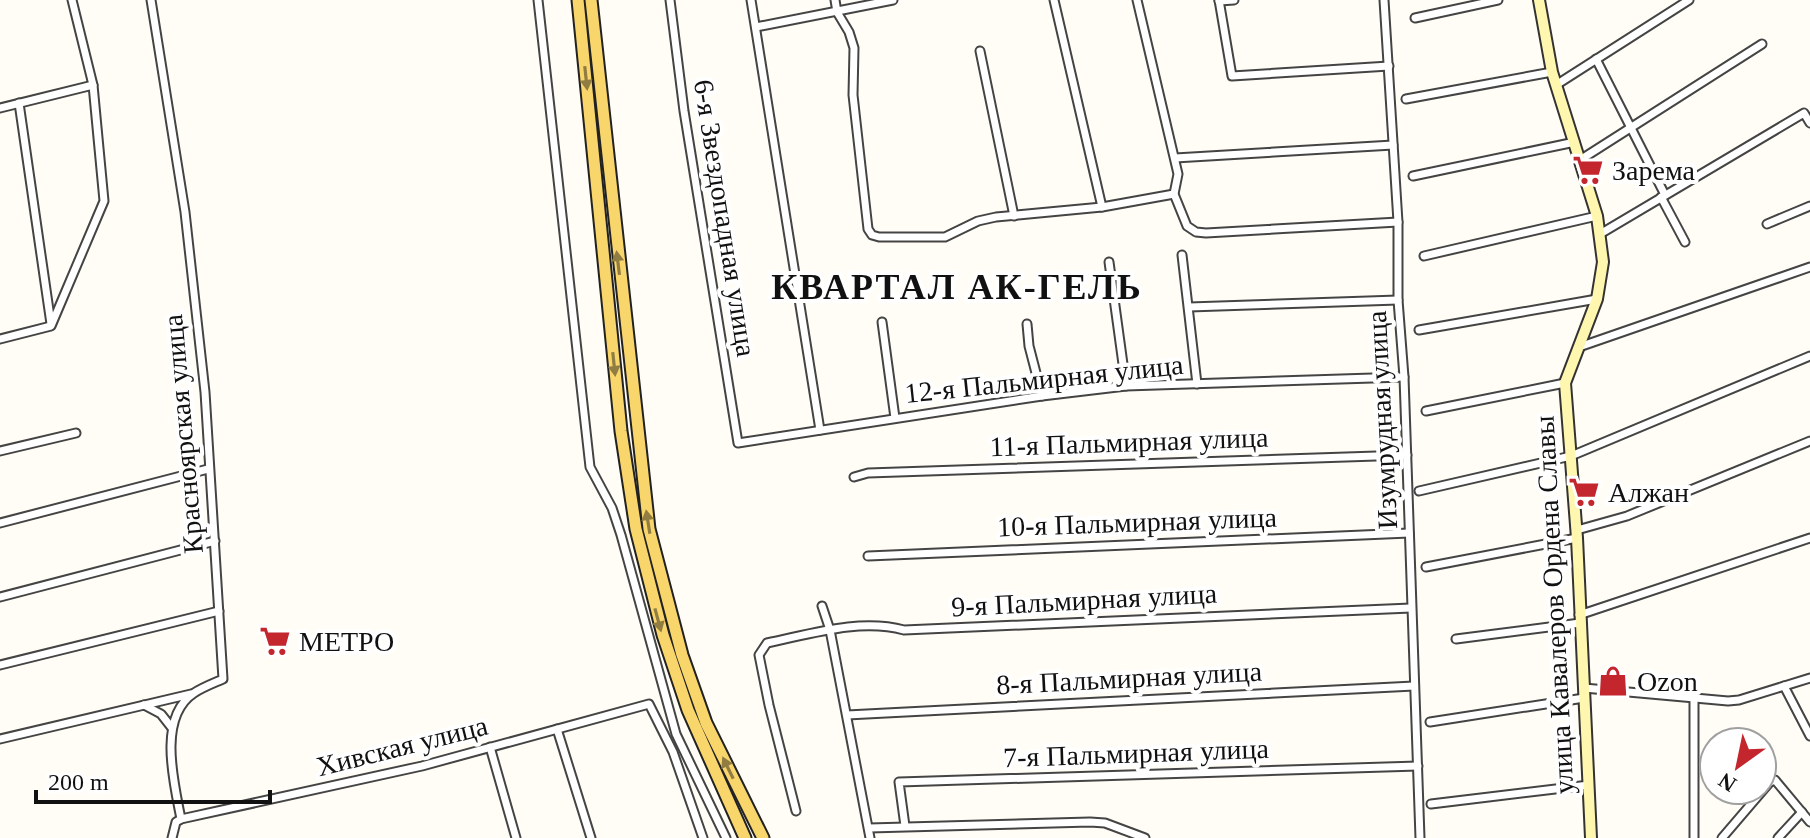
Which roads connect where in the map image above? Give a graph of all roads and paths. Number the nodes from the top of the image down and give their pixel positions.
1 (72, 0) edge
2 (151, 0) edge
3 (538, 0) edge
4 (578, 0) edge
5 (591, 0) edge
6 (670, 0) edge
7 (751, 0) edge
8 (835, 0) edge
9 (893, 0) edge
10 (1054, 0) edge
11 (1137, 0) edge
12 (1219, 0) edge
13 (1234, 0) edge
14 (1384, 0) edge
15 (1498, 0) edge
16 (1689, 0) edge
17 (1541, 2) edge
18 (837, 12) junction
19 (1415, 18) dead end
20 (756, 27) junction
21 (1762, 44) dead end
22 (980, 51) dead end
23 (1596, 59) junction
24 (1389, 66) junction
25 (1552, 72) junction
26 (93, 85) junction
27 (1556, 85) junction
28 (1406, 99) dead end
29 (19, 103) junction
30 (0, 108) edge
31 (1810, 123) edge
32 (1632, 127) junction
33 (1575, 142) junction
34 (1393, 145) junction
35 (1175, 158) junction
36 (1580, 160) junction
37 (1413, 176) dead end
38 (1174, 194) junction
39 (1663, 196) junction
40 (1810, 206) edge
41 (1102, 207) junction
42 (1014, 216) junction
43 (1597, 216) junction
44 (1398, 222) junction
45 (1767, 224) dead end
46 (1600, 234) junction
47 (1685, 242) dead end
48 (1182, 255) dead end
49 (1424, 256) dead end
50 (1109, 262) dead end
51 (1810, 267) edge
52 (1597, 299) junction
53 (1398, 300) junction
54 (1189, 307) junction
55 (882, 322) dead end
56 (1027, 324) dead end
57 (51, 326) junction
58 (1419, 330) dead end
59 (0, 339) edge
60 (1579, 347) junction
61 (1810, 356) edge
62 (1404, 377) junction
63 (1565, 383) junction
64 (1197, 384) junction
65 (1126, 386) junction
66 (1042, 396) junction
67 (1426, 411) dead end
68 (895, 418) junction
69 (820, 430) junction
70 (76, 433) dead end
71 (1810, 441) edge
72 (738, 443) joint
73 (0, 451) edge
74 (1407, 455) junction
75 (1571, 456) junction
76 (208, 469) junction
77 (854, 477) dead end
78 (1419, 491) dead end
79 (0, 523) edge
80 (1409, 533) junction
81 (1577, 534) junction
82 (1810, 538) edge
83 (215, 541) junction
84 (868, 556) dead end
85 (1426, 567) dead end
86 (0, 597) edge
87 (822, 606) dead end
88 (1411, 608) junction
89 (219, 611) junction
90 (1580, 619) junction
91 (830, 630) junction
92 (1456, 639) dead end
93 (0, 665) edge
94 (1810, 678) edge
95 (1414, 686) junction
96 (1784, 686) junction
97 (1584, 693) junction
98 (191, 694) junction
99 (1694, 699) junction
100 (144, 705) junction
101 (847, 715) junction
102 (1430, 722) dead end
103 (172, 729) junction
104 (557, 729) junction
105 (1810, 736) edge
106 (0, 739) edge
107 (490, 747) junction
108 (1418, 766) junction
109 (1589, 785) junction
110 (1431, 804) dead end
111 (796, 811) dead end
112 (1802, 812) junction
113 (181, 819) junction
114 (1810, 822) edge
115 (905, 826) junction
116 (869, 828) junction
117 (172, 838) edge
118 (516, 838) edge
119 (591, 838) edge
120 (703, 838) edge
121 (726, 838) edge
122 (745, 838) edge
123 (763, 838) edge
124 (870, 838) edge
125 (1145, 838) edge
126 (1420, 838) edge
127 (1591, 838) edge
128 (1694, 838) edge
129 (1722, 838) edge
130 (1778, 838) edge

1 - 26 street
2 - 76 street, Красноярская улица
3 - 121 street
4 -> 122 main road
123 -> 5 main road
6 - 72 street, 6-я Звездопадная улица
7 - 20 street
8 - 18 street
9 - 18 street
10 - 41 street
11 - 35 street
12 - 13 street
12 - 24 street
14 - 24 street, Изумрудная улица
15 - 19 street
16 - 23 street
17 - 25 street, улица Кавалеров Ордена Славы
18 - 20 street
18 - 42 street
20 - 69 street
21 - 32 street
22 - 42 street
23 - 27 street
23 - 32 street
24 - 34 street, Изумрудная улица
25 - 27 street, улица Кавалеров Ордена Славы
25 - 28 street
26 - 29 street
26 - 57 street
27 - 33 street, улица Кавалеров Ордена Славы
29 - 30 street
29 - 57 street
31 - 39 street
32 - 36 street
32 - 39 street
33 - 36 street, улица Кавалеров Ордена Славы
33 - 37 street
34 - 35 street
34 - 44 street, Изумрудная улица
35 - 38 street
36 - 43 street, улица Кавалеров Ордена Славы
38 - 41 street
38 - 44 street
39 - 46 street
39 - 47 street
40 - 45 street
41 - 42 street
43 - 46 street, улица Кавалеров Ордена Славы
43 - 49 street
44 - 53 street, Изумрудная улица
46 - 52 street, улица Кавалеров Ордена Славы
48 - 54 street
50 - 65 street
51 - 60 street
52 - 58 street
52 - 60 street, улица Кавалеров Ордена Славы
53 - 54 street
53 - 62 street, Изумрудная улица
54 - 64 street
55 - 68 street
56 - 66 street
57 - 59 street
60 - 63 street, улица Кавалеров Ордена Славы
61 - 75 street
62 - 64 street, 12-я Пальмирная улица
62 - 74 street, Изумрудная улица
63 - 67 street
63 - 75 street, улица Кавалеров Ордена Славы
64 - 65 street, 12-я Пальмирная улица
65 - 66 street, 12-я Пальмирная улица
66 - 68 street, 12-я Пальмирная улица
68 - 69 street, 12-я Пальмирная улица
69 - 72 street, 12-я Пальмирная улица
70 - 73 street
71 - 81 street
74 - 77 street, 11-я Пальмирная улица
74 - 80 street, Изумрудная улица
75 - 78 street
75 - 81 street, улица Кавалеров Ордена Славы
76 - 79 street
76 - 83 street, Красноярская улица
80 - 84 street, 10-я Пальмирная улица
80 - 88 street, Изумрудная улица
81 - 85 street
81 - 90 street, улица Кавалеров Ордена Славы
82 - 90 street
83 - 86 street
83 - 89 street, Красноярская улица
87 - 91 street
88 - 91 street, 9-я Пальмирная улица
88 - 95 street, Изумрудная улица
89 - 93 street
89 - 98 street, Красноярская улица
90 - 92 street
90 - 97 street, улица Кавалеров Ордена Славы
91 - 101 street
91 - 111 street, 9-я Пальмирная улица
94 - 96 street
95 - 101 street, 8-я Пальмирная улица
95 - 108 street, Изумрудная улица
96 - 99 street
96 - 105 street
97 - 99 street
97 - 102 street
97 - 109 street, улица Кавалеров Ордена Славы
98 - 100 street
98 - 103 street, Красноярская улица
99 - 128 street
100 - 103 street
100 - 106 street
101 - 116 street
103 - 113 street, Красноярская улица
104 - 107 street, Хивская улица
104 - 119 street
104 - 120 street, Хивская улица
107 - 113 street, Хивская улица
107 - 118 street
108 - 115 street, 7-я Пальмирная улица
108 - 126 street, Изумрудная улица
109 - 110 street
109 - 127 street, улица Кавалеров Ордена Славы
112 - 114 street
112 - 129 street
112 - 130 street
113 - 117 street
115 - 116 street
115 - 125 street
116 - 124 street

